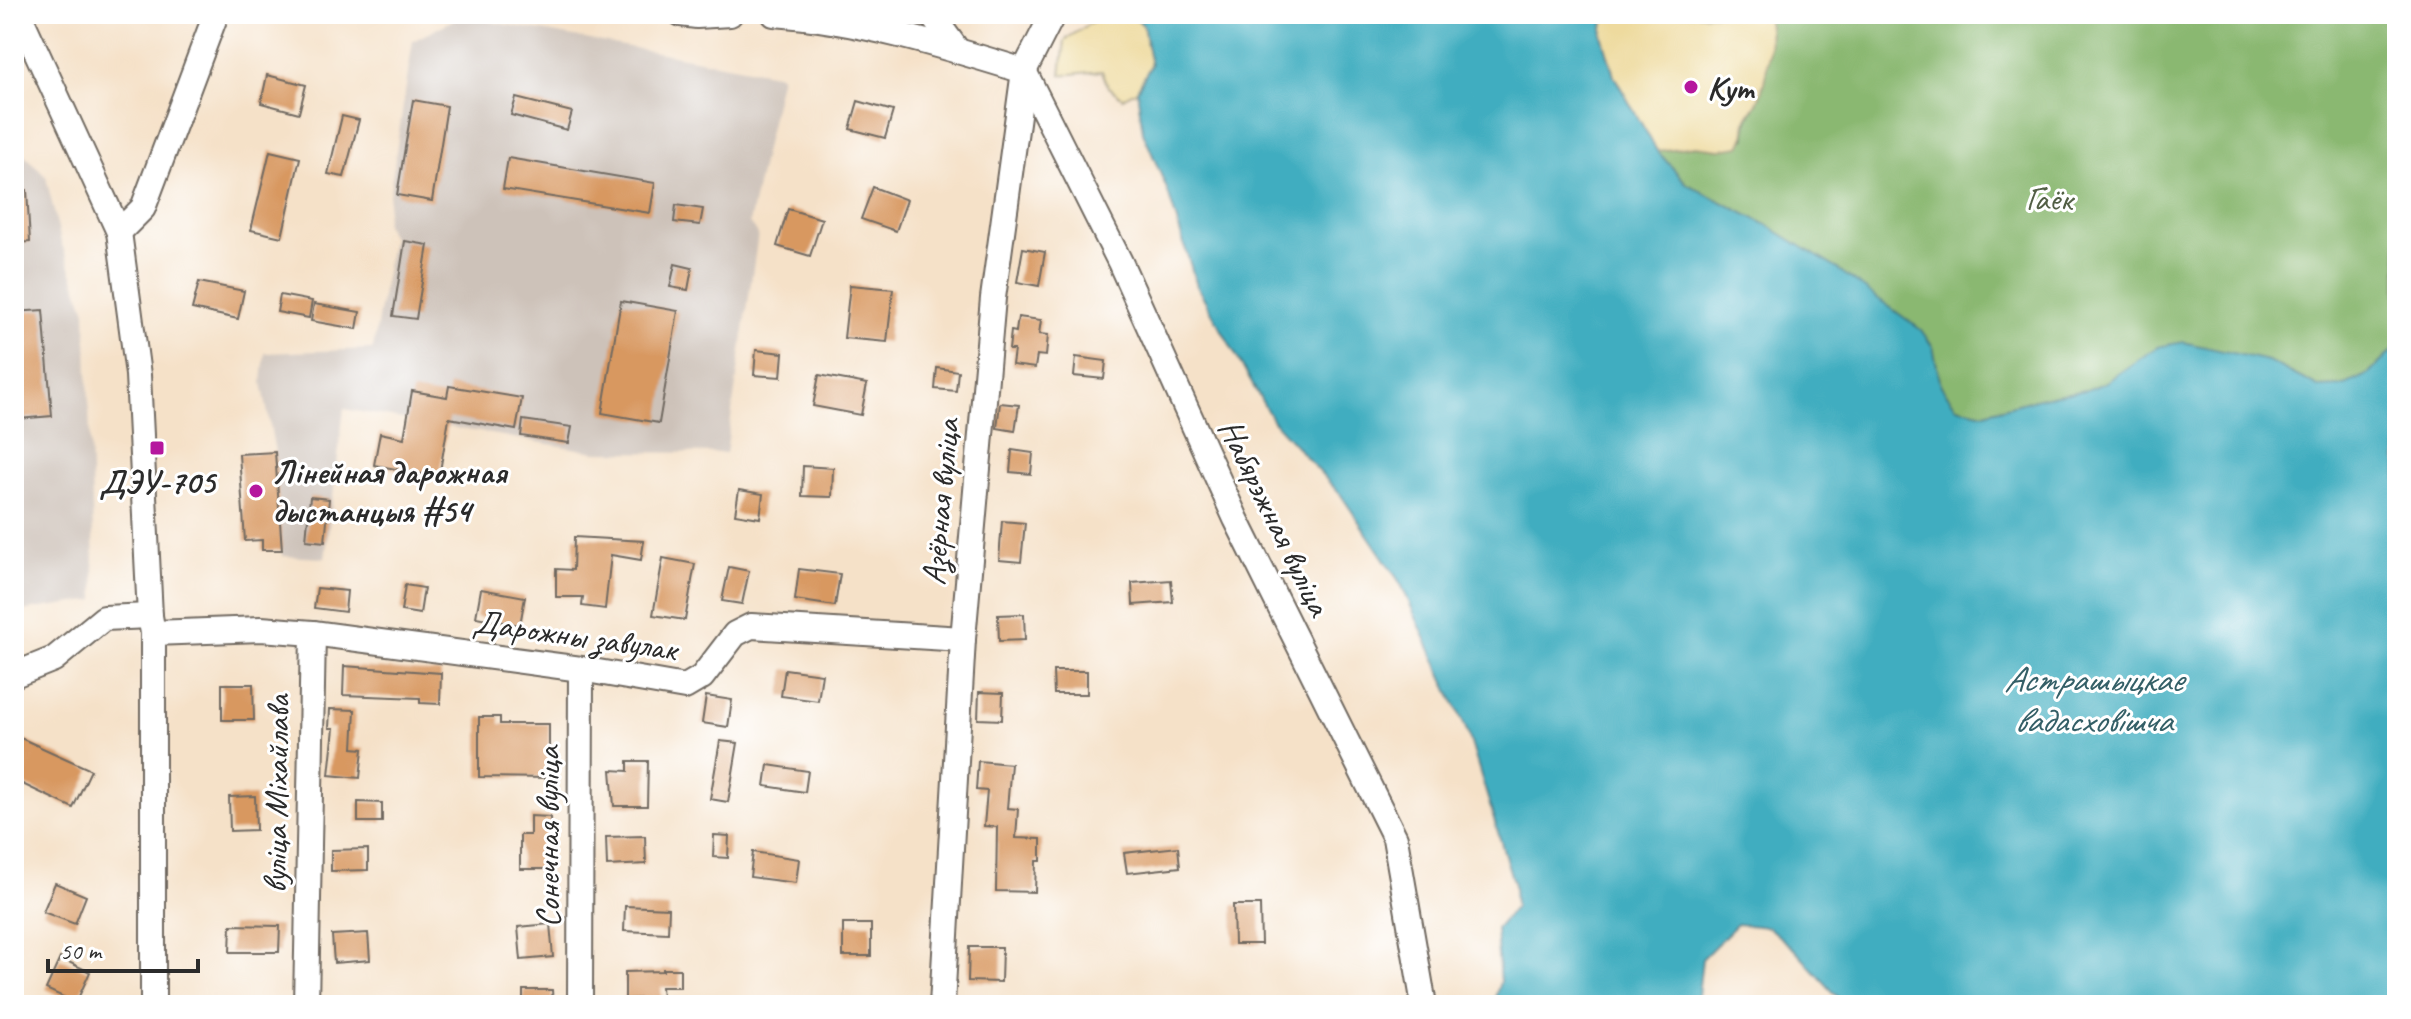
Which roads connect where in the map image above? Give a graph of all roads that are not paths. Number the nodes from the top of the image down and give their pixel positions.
1 (19, 14) edge
2 (216, 14) edge
3 (681, 14) edge
4 (730, 14) edge
5 (774, 14) edge
6 (931, 14) edge
7 (1053, 14) edge
8 (825, 16) edge
9 (958, 51) junction
10 (1024, 71) junction
11 (119, 232) junction
12 (152, 624) junction
13 (313, 633) junction
14 (963, 639) junction
15 (581, 669) junction
16 (14, 675) edge
17 (153, 1005) edge
18 (306, 1005) edge
19 (580, 1005) edge
20 (942, 1005) edge
21 (1424, 1005) edge

1 - 11 street
2 - 11 street
3 - 4 street
5 - 8 street
6 - 9 street
7 - 10 street, Азёрная вуліца
8 - 9 street
9 - 10 street
10 - 14 street, Азёрная вуліца
10 - 21 street, Набярэжная вуліца
11 - 12 street
12 - 13 street, Дарожны завулак
12 - 16 street, Дарожны завулак
12 - 17 street
13 - 15 street, Дарожны завулак
13 - 18 street, вуліца Міхайлава
14 - 15 street, Дарожны завулак
14 - 20 street, Азёрная вуліца
15 - 19 street, Сонечная вуліца

